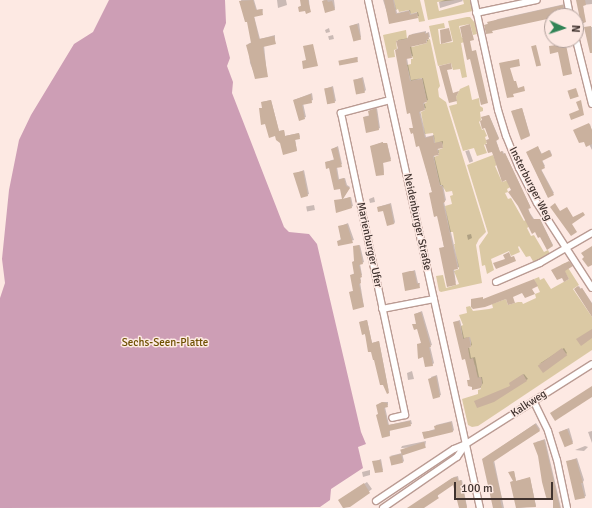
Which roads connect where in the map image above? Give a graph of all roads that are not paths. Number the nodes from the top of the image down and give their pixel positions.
1 (368, 0) edge
2 (474, 0) edge
3 (536, 0) edge
4 (476, 13) junction
5 (578, 48) edge
6 (390, 100) junction
7 (592, 104) edge
8 (592, 233) edge
9 (567, 249) junction
10 (496, 282) dead end
11 (592, 288) edge
12 (434, 299) junction
13 (382, 309) junction
14 (592, 364) edge
15 (534, 402) junction
16 (392, 418) dead end
17 (466, 444) junction
18 (376, 501) dead end
19 (383, 508) edge
20 (480, 508) edge
21 (567, 508) edge

1 - 6 street, Neidenburger Straße
2 - 4 street, Insterburger Weg
3 - 4 street
4 - 9 street, Insterburger Weg
5 - 7 street
6 - 12 street, Neidenburger Straße
6 - 13 street, Marienburger Ufer
8 - 9 street
9 - 10 street
9 - 11 street, Insterburger Weg
12 - 13 street
12 - 17 street, Neidenburger Straße
13 - 16 street, Marienburger Ufer
14 - 15 street, Kalkweg
15 - 17 street, Kalkweg
15 - 21 street
17 - 18 street, Kalkweg
17 - 19 street, Kalkweg
17 - 20 street, Neidenburger Straße

